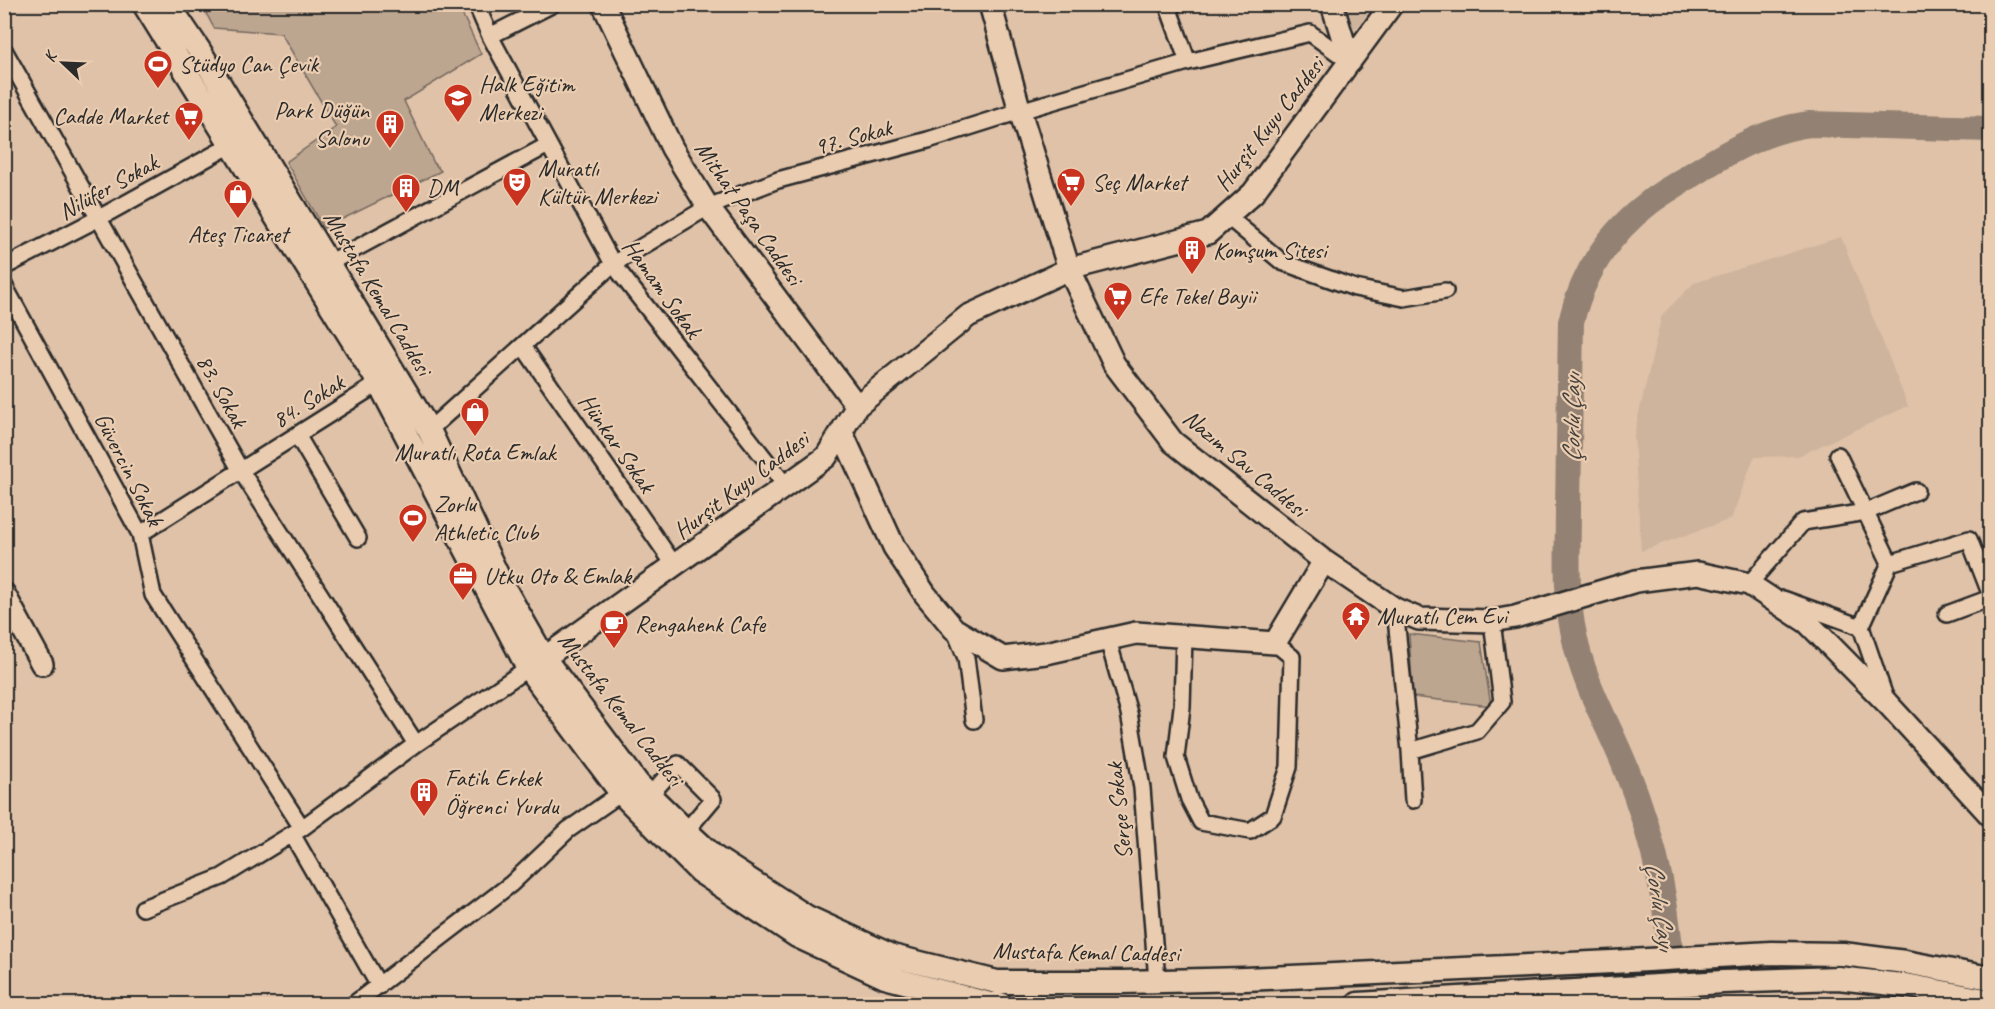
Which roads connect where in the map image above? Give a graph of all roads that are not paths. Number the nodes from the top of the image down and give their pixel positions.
1 (144, 4) edge
2 (168, 4) edge
3 (476, 4) edge
4 (553, 4) edge
5 (603, 4) edge
6 (990, 4) edge
7 (1167, 4) edge
8 (1332, 4) edge
9 (1392, 4) edge
10 (489, 36) junction
11 (4, 50) edge
12 (189, 55) junction
13 (1188, 62) junction
14 (1350, 62) junction
15 (1020, 111) junction
16 (231, 145) junction
17 (548, 145) junction
18 (258, 167) junction
19 (708, 207) junction
20 (1227, 216) junction
21 (99, 218) junction
22 (329, 263) junction
23 (613, 264) junction
24 (4, 267) edge
25 (1069, 269) junction
26 (4, 285) edge
27 (1445, 291) dead end
28 (523, 346) junction
29 (379, 383) junction
30 (857, 406) junction
31 (429, 430) junction
32 (842, 434) junction
33 (297, 435) junction
34 (1838, 455) dead end
35 (241, 471) junction
36 (786, 486) junction
37 (1916, 491) dead end
38 (1866, 512) junction
39 (140, 534) junction
40 (358, 538) dead end
41 (1324, 561) junction
42 (1890, 563) junction
43 (675, 566) junction
44 (1754, 587) junction
45 (4, 594) edge
46 (1990, 596) edge
47 (1395, 609) junction
48 (1947, 614) dead end
49 (1492, 621) junction
50 (1861, 627) junction
51 (954, 629) junction
52 (1184, 636) junction
53 (1108, 640) junction
54 (1275, 643) junction
55 (536, 663) junction
56 (42, 664) dead end
57 (1887, 703) junction
58 (974, 720) dead end
59 (416, 744) junction
60 (1410, 751) junction
61 (621, 793) junction
62 (650, 795) junction
63 (1413, 801) dead end
64 (1990, 815) edge
65 (297, 831) junction
66 (686, 831) junction
67 (142, 908) dead end
68 (1990, 978) edge
69 (1157, 981) junction
70 (379, 986) junction
71 (1990, 1001) edge
72 (354, 1005) edge
73 (1000, 1005) edge
74 (1358, 1005) edge

1 - 12 main road, Mustafa Kemal Caddesi
2 - 12 main road, Mustafa Kemal Caddesi
3 - 10 street, Hamam Sokak
4 - 10 street
5 - 19 street, Mithat Paşa Caddesi
6 - 15 street, Nazım Sav Caddesi
7 - 13 street
8 - 14 street
9 - 14 street, Hurşit Kuyu Caddesi
10 - 17 street, Hamam Sokak
11 - 21 street, 83. Sokak
12 - 16 main road, Mustafa Kemal Caddesi
12 - 18 main road, Mustafa Kemal Caddesi
13 - 14 street, 97. Sokak
13 - 15 street, 97. Sokak
14 - 20 street, Hurşit Kuyu Caddesi
15 - 19 street, 97. Sokak
15 - 25 street, Nazım Sav Caddesi
16 - 18 main road, Mustafa Kemal Caddesi
16 - 21 street, Nilüfer Sokak
17 - 22 street
17 - 23 street, Hamam Sokak
18 - 22 main road, Mustafa Kemal Caddesi
18 - 29 main road, Mustafa Kemal Caddesi
19 - 23 street, 97. Sokak
19 - 30 street, Mithat Paşa Caddesi
20 - 25 street, Hurşit Kuyu Caddesi
20 - 27 street
21 - 24 street, Nilüfer Sokak
21 - 35 street, 83. Sokak
22 - 31 main road, Mustafa Kemal Caddesi
23 - 28 street, 97. Sokak
23 - 36 street, Hamam Sokak
25 - 30 street, Hurşit Kuyu Caddesi
25 - 41 street, Nazım Sav Caddesi
26 - 39 street, Güvercin Sokak
28 - 31 street, 97. Sokak
28 - 43 street, Hünkar Sokak
29 - 33 street, 84. Sokak
29 - 55 main road, Mustafa Kemal Caddesi
30 - 32 street, Hurşit Kuyu Caddesi
31 - 55 main road, Mustafa Kemal Caddesi
32 - 36 street, Hurşit Kuyu Caddesi
32 - 51 street
33 - 35 street, 84. Sokak
33 - 40 street
34 - 38 street
35 - 39 street, 84. Sokak
35 - 59 street, 83. Sokak
36 - 43 street, Hurşit Kuyu Caddesi
37 - 38 street
38 - 42 street
38 - 44 street
39 - 65 street, Güvercin Sokak
41 - 47 street, Nazım Sav Caddesi
41 - 54 street
42 - 46 street
42 - 50 street
43 - 55 street, Hurşit Kuyu Caddesi
44 - 49 street, Nazım Sav Caddesi
44 - 50 street
44 - 57 street
45 - 56 street
46 - 48 street
47 - 49 street, Nazım Sav Caddesi
47 - 60 street
49 - 60 street
50 - 57 street
51 - 53 street
51 - 58 street
52 - 53 street
52 - 54 street
52 - 54 street
53 - 69 street, Serçe Sokak
55 - 59 street
55 - 61 main road, Mustafa Kemal Caddesi
55 - 62 main road, Mustafa Kemal Caddesi
57 - 64 street
59 - 65 street
60 - 63 street
61 - 70 street
61 - 73 main road, Mustafa Kemal Caddesi
62 - 66 main road, Mustafa Kemal Caddesi
62 - 66 street
65 - 67 street
65 - 70 street, Güvercin Sokak
66 - 69 main road, Mustafa Kemal Caddesi
68 - 69 main road, Mustafa Kemal Caddesi
70 - 72 street
71 - 74 main road

